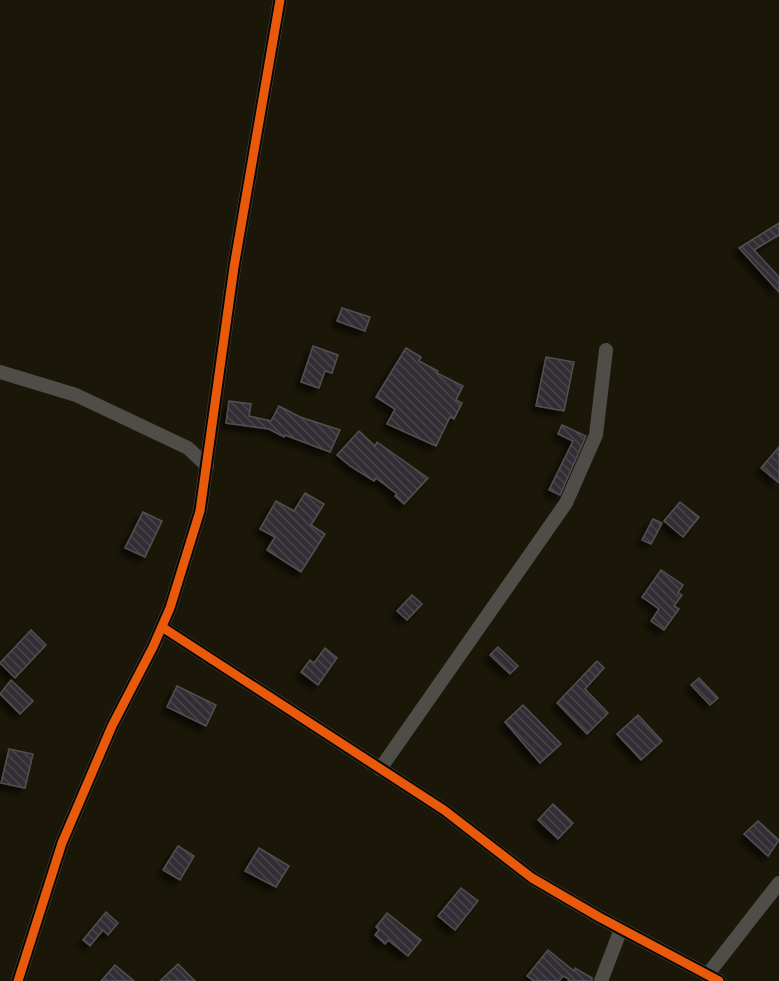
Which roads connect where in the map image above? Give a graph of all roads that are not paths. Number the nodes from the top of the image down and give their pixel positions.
1 (280, 0) edge
2 (606, 350) dead end
3 (0, 372) edge
4 (207, 466) junction
5 (162, 627) junction
6 (380, 769) junction
7 (779, 883) edge
8 (621, 928) junction
9 (713, 977) edge
10 (18, 981) edge
11 (601, 981) edge

1 - 4 street
2 - 6 street
3 - 4 street
4 - 5 street
5 - 6 street
5 - 10 street
6 - 8 street
7 - 9 street
8 - 9 street
8 - 11 street

